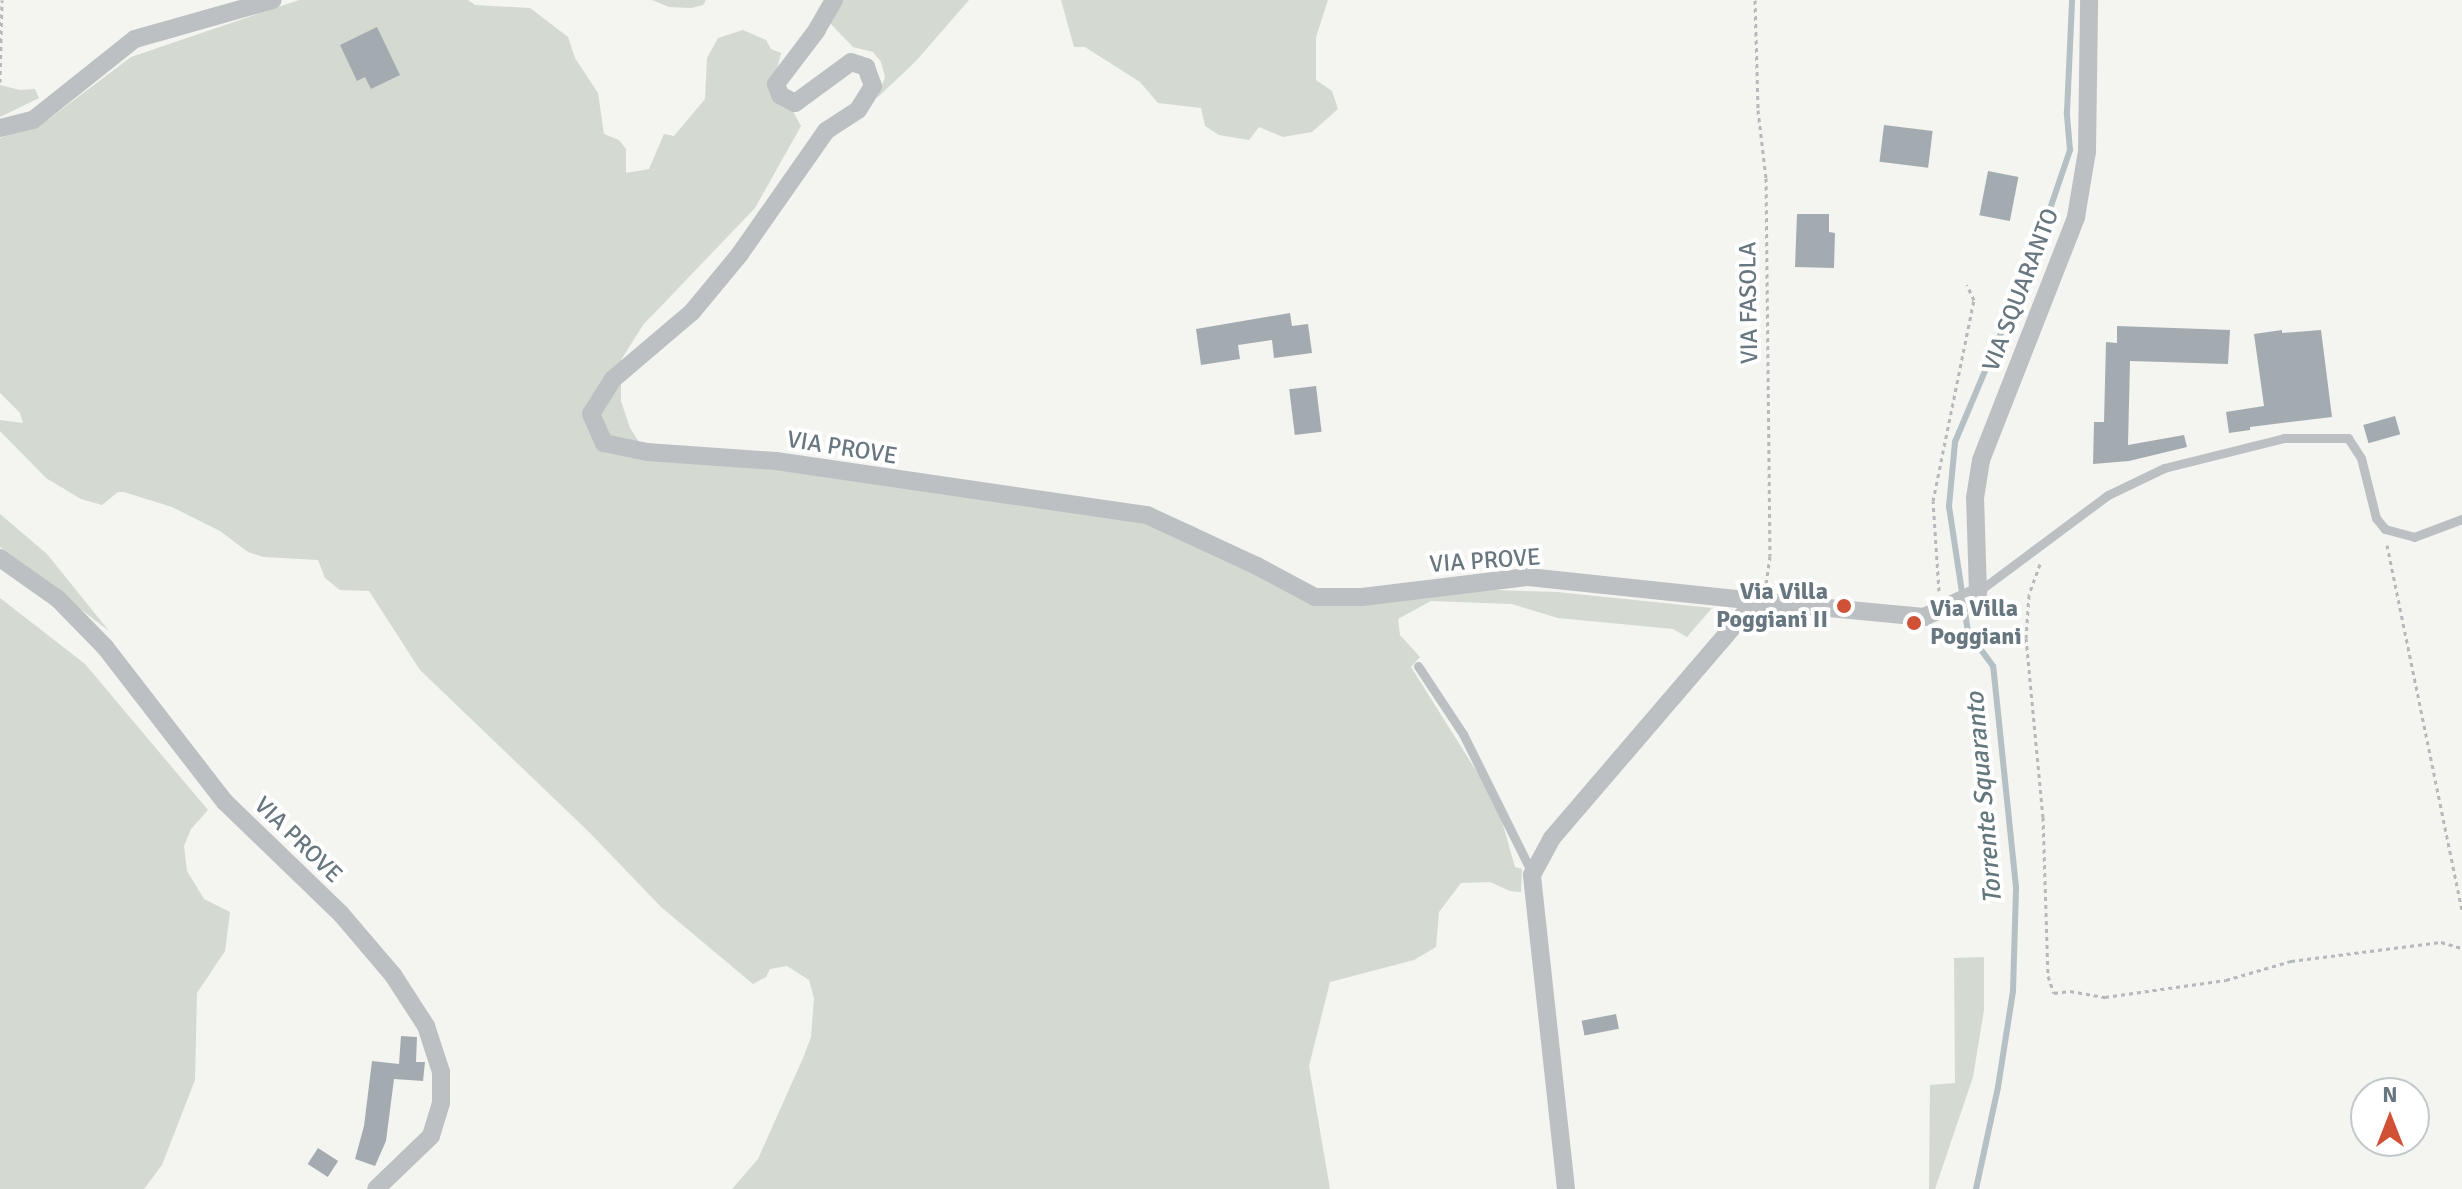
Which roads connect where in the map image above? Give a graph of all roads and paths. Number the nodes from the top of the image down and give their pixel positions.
1 (2, 0) edge
2 (273, 0) edge
3 (834, 0) edge
4 (1755, 0) edge
5 (2089, 0) edge
6 (0, 82) edge
7 (0, 128) edge
8 (1967, 285) dead end
9 (2462, 519) edge
10 (2385, 529) junction
11 (0, 558) edge
12 (2041, 560) dead end
13 (1978, 592) junction
14 (1755, 601) junction
15 (1942, 611) junction
16 (1418, 666) dead end
17 (1532, 875) junction
18 (2462, 910) edge
19 (2462, 948) edge
20 (376, 1189) edge
21 (1566, 1189) edge

1 - 6 path
2 - 7 street
3 - 14 street, VIA PROVE
4 - 14 path, VIA FASOLA
5 - 13 street, VIA SQUARANTO
8 - 15 path
9 - 10 lane
10 - 13 lane
10 - 18 path
11 - 20 street, VIA PROVE
12 - 19 path
13 - 15 street
14 - 15 street
14 - 17 street
16 - 17 lane
17 - 21 street

